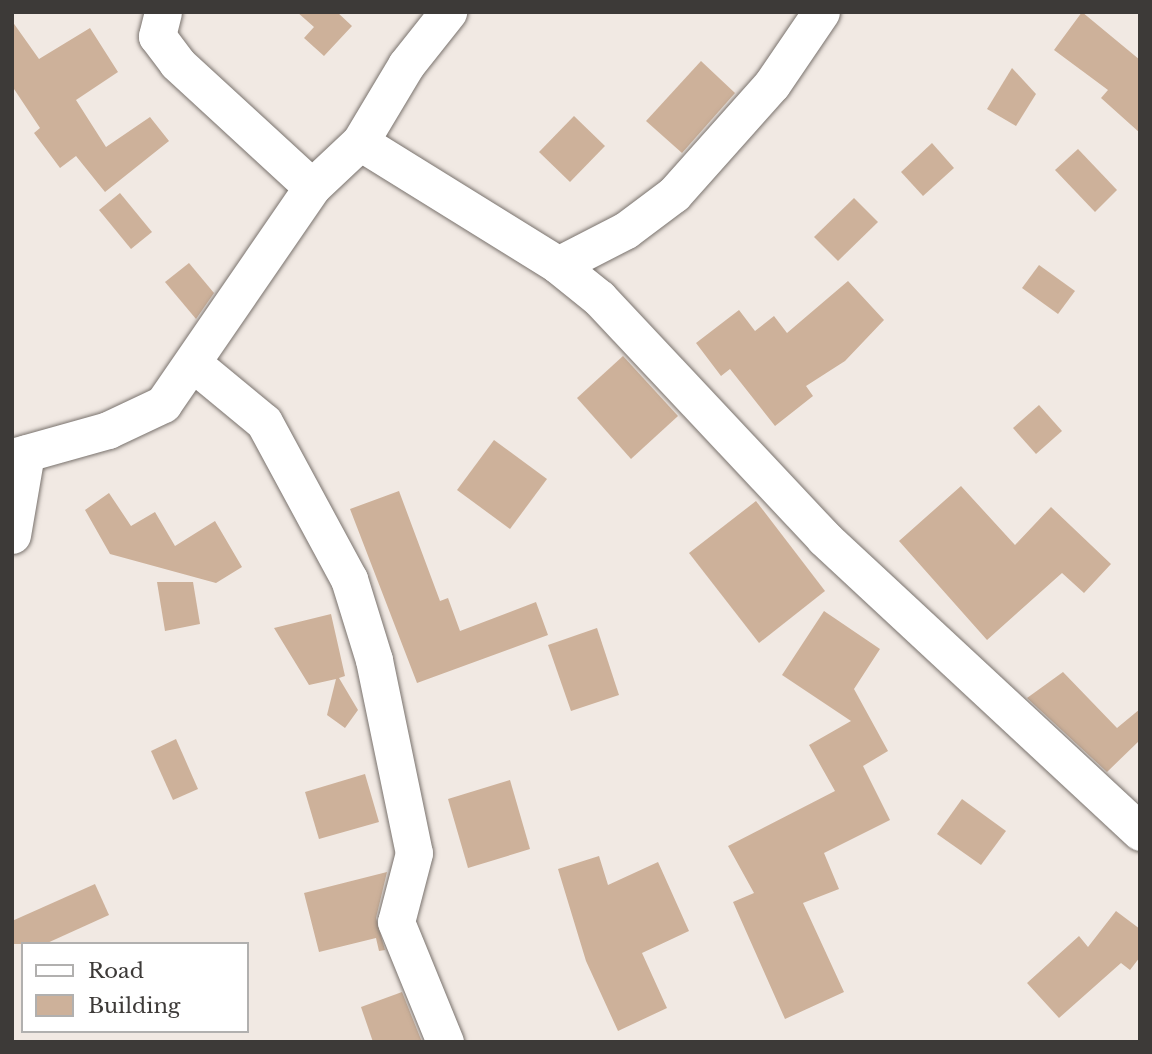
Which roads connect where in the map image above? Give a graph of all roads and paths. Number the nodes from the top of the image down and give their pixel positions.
1 (163, 12) edge
2 (448, 12) edge
3 (821, 12) edge
4 (360, 142) junction
5 (312, 187) junction
6 (558, 265) junction
7 (195, 365) junction
8 (19, 455) edge
9 (12, 535) edge
10 (1140, 832) edge
11 (445, 1042) edge

1 - 5 street
2 - 4 street
3 - 6 street
4 - 5 street
4 - 6 street
5 - 7 street
6 - 10 street
7 - 8 street
7 - 11 street
8 - 9 street

